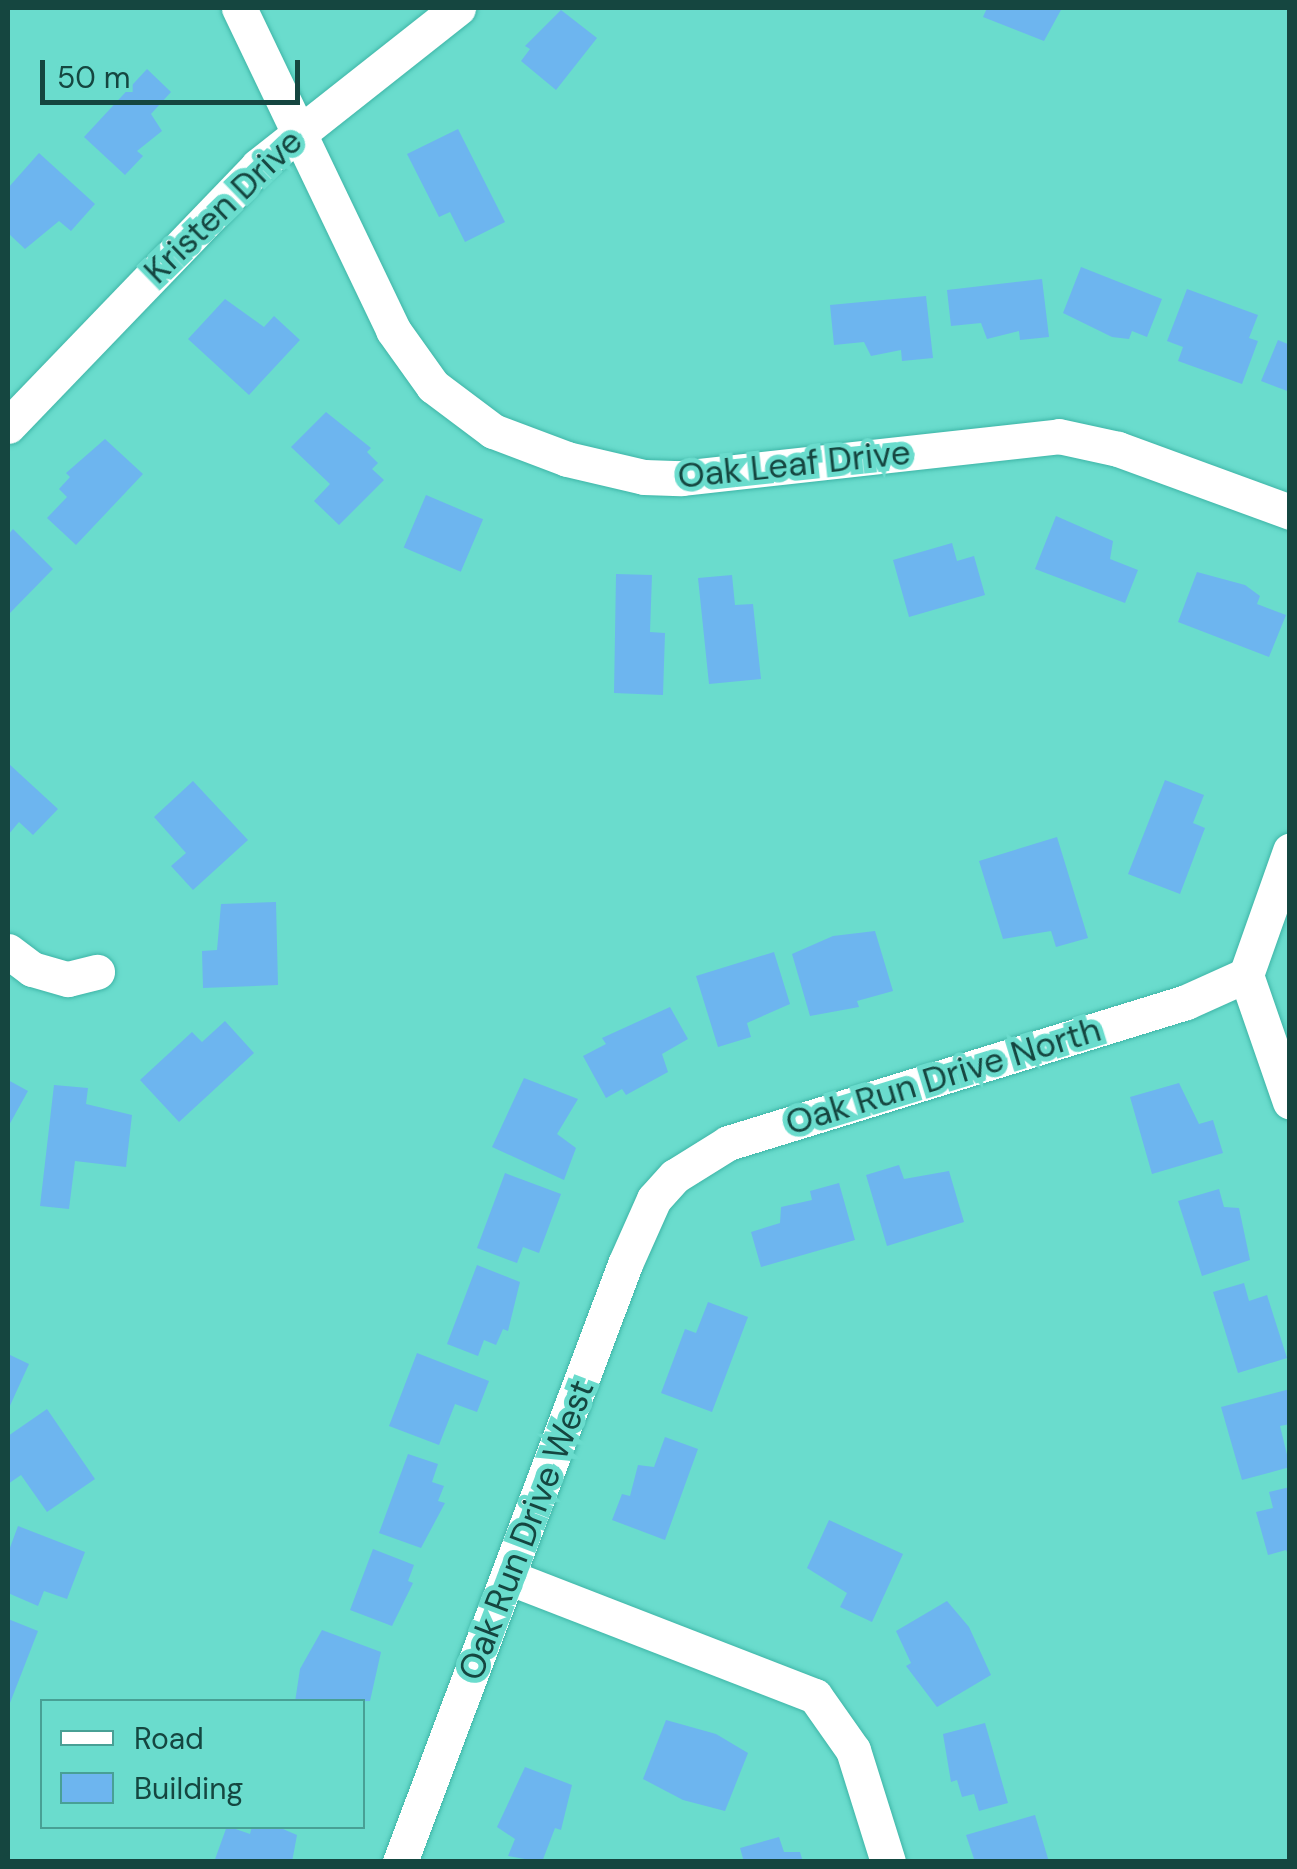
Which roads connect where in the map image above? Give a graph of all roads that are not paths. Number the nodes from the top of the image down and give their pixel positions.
1 (238, 8) edge
2 (458, 8) edge
3 (298, 132) junction
4 (8, 426) edge
5 (1290, 512) edge
6 (1290, 852) edge
7 (8, 951) edge
8 (97, 972) dead end
9 (1246, 975) junction
10 (1290, 1102) edge
11 (654, 1199) joint
12 (508, 1577) junction
13 (400, 1862) edge
14 (888, 1862) edge

1 - 3 street, Oak Leaf Drive
2 - 3 street, Kristen Drive
3 - 4 street, Kristen Drive
3 - 5 street, Oak Leaf Drive
6 - 9 street
7 - 8 street
9 - 10 street
9 - 11 street, Oak Run Drive North
11 - 12 street, Oak Run Drive West
12 - 13 street, Oak Run Drive West
12 - 14 street

